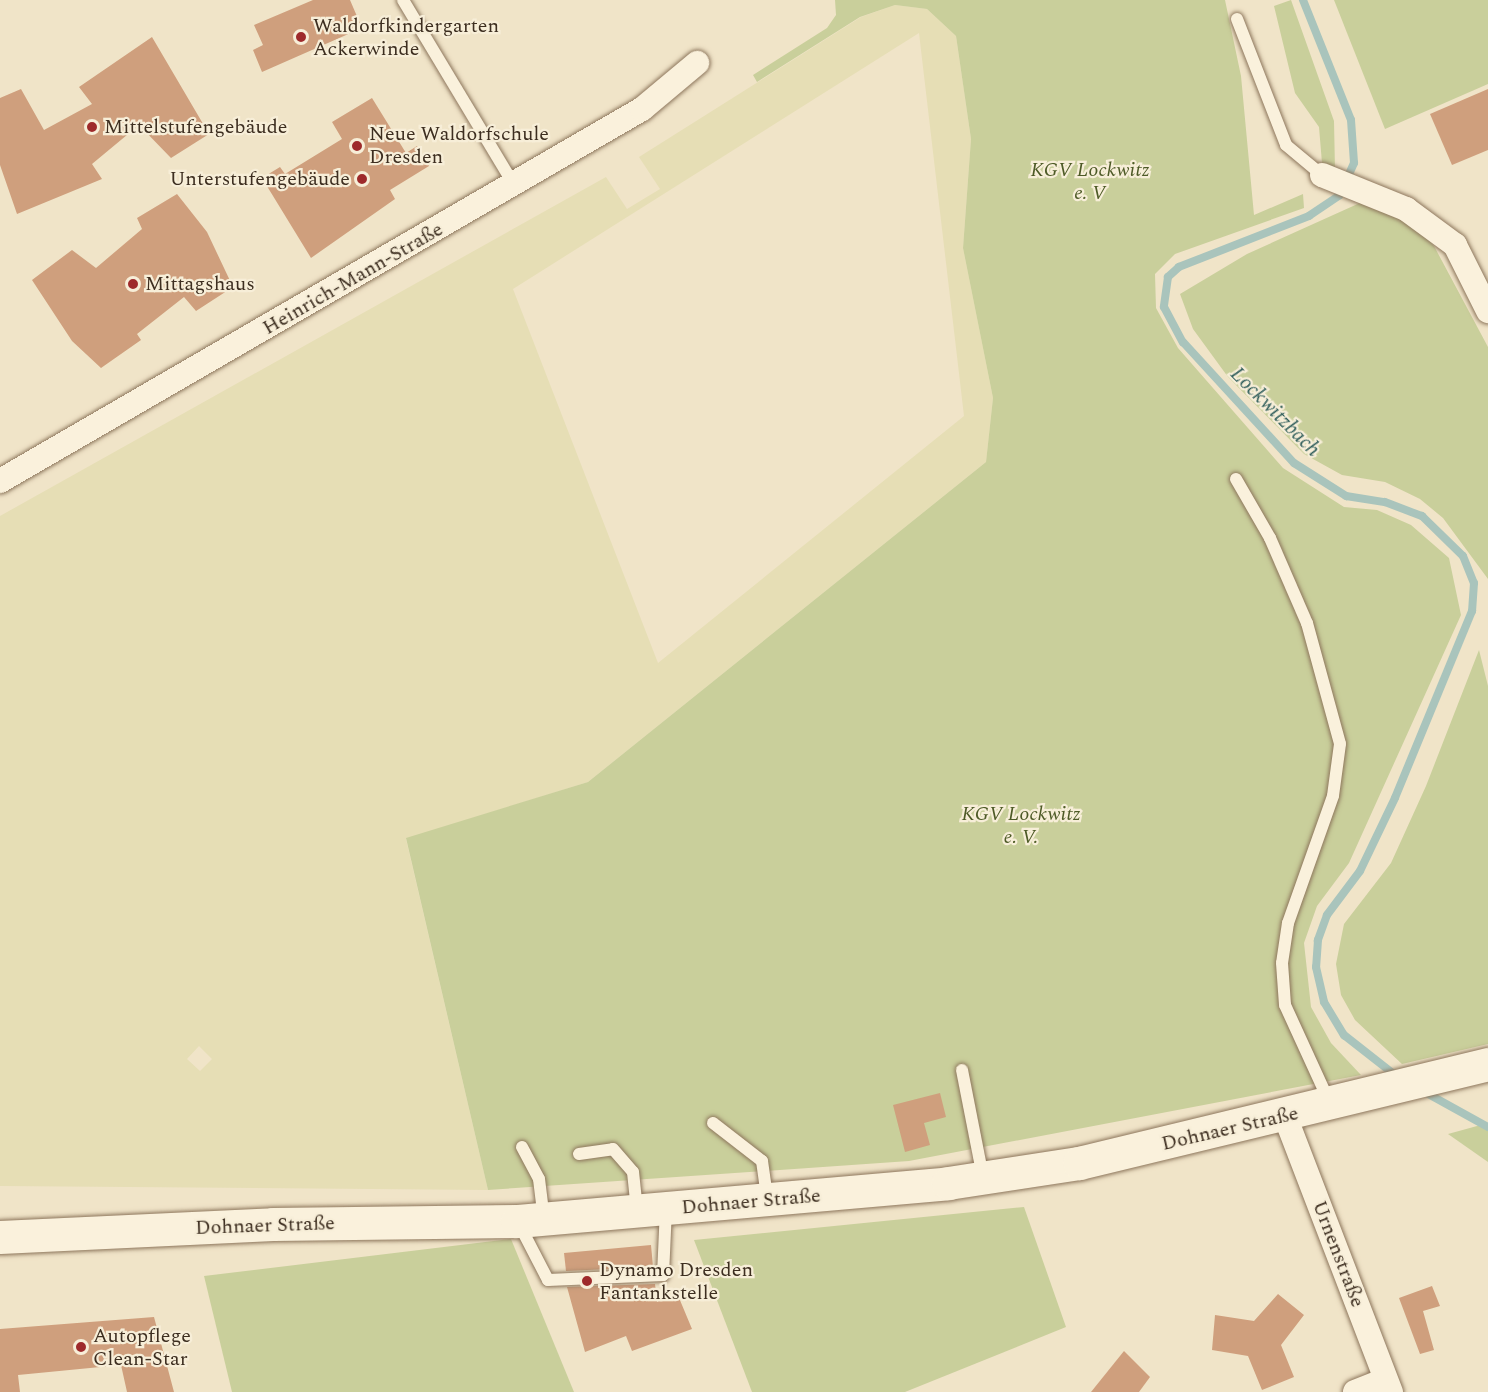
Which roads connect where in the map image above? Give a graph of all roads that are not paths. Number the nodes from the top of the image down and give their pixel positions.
1 (403, 0) edge
2 (1237, 19) dead end
3 (697, 63) dead end
4 (1322, 176) joint
5 (514, 185) junction
6 (1488, 311) edge
7 (1236, 479) dead end
8 (0, 481) edge
9 (1488, 1064) edge
10 (962, 1070) dead end
11 (1336, 1104) junction
12 (1286, 1116) junction
13 (713, 1123) dead end
14 (522, 1147) dead end
15 (579, 1154) dead end
16 (983, 1178) junction
17 (768, 1201) junction
18 (652, 1210) junction
19 (530, 1220) junction
20 (0, 1237) edge
21 (1388, 1386) edge
22 (1355, 1392) edge

1 - 5 lane
2 - 4 lane
3 - 5 street, Heinrich-Mann-Straße
4 - 6 street
5 - 8 street, Heinrich-Mann-Straße
7 - 11 lane
9 - 11 main road, Dohnaer Straße
10 - 16 lane
11 - 12 main road, Dohnaer Straße
12 - 16 main road, Dohnaer Straße
12 - 21 street, Urnenstraße
13 - 17 lane
14 - 19 lane
15 - 18 lane
16 - 17 main road, Dohnaer Straße
17 - 18 main road, Dohnaer Straße
18 - 19 main road, Dohnaer Straße
18 - 19 lane
19 - 20 main road, Dohnaer Straße
21 - 22 street

